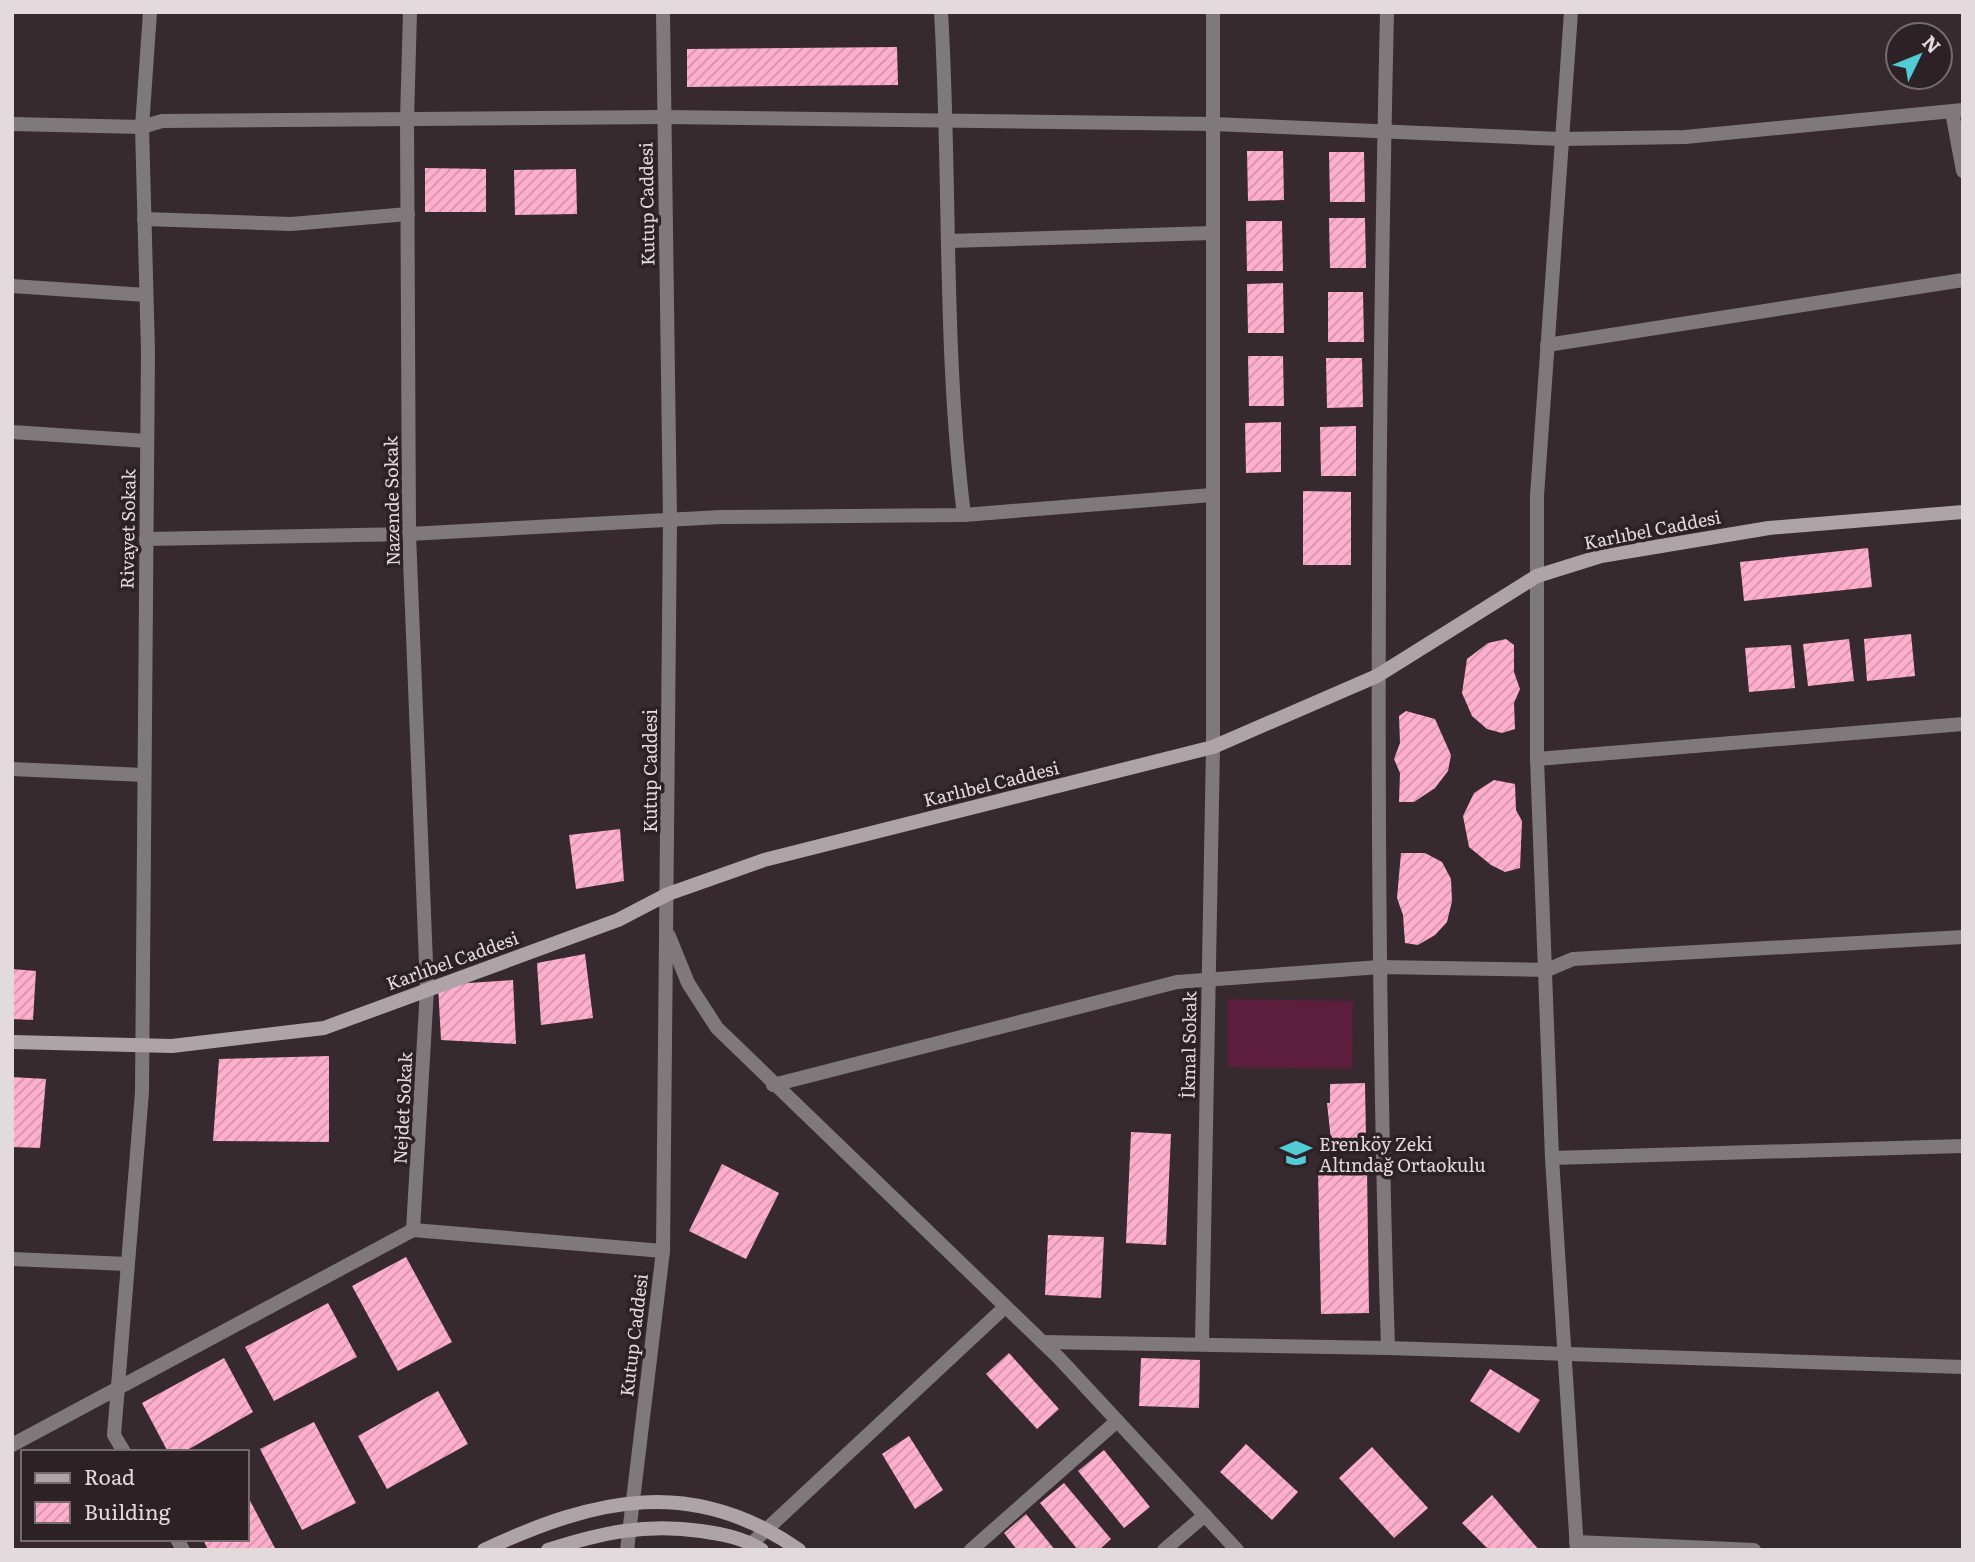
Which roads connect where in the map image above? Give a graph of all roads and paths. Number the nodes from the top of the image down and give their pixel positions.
1 (150, 12) edge
2 (410, 12) edge
3 (663, 12) edge
4 (941, 12) edge
5 (1213, 12) edge
6 (1387, 12) edge
7 (1570, 12) edge
8 (1957, 111) edge
9 (664, 117) junction
10 (407, 120) junction
11 (948, 121) junction
12 (12, 124) edge
13 (1213, 124) junction
14 (142, 127) junction
15 (1384, 131) junction
16 (1561, 139) junction
17 (1963, 171) edge
18 (408, 214) junction
19 (144, 219) junction
20 (1212, 233) junction
21 (948, 241) junction
22 (1963, 279) edge
23 (12, 286) edge
24 (146, 295) junction
25 (1547, 345) junction
26 (12, 432) edge
27 (147, 441) junction
28 (1212, 495) junction
29 (1963, 512) edge
30 (964, 515) junction
31 (670, 520) junction
32 (409, 534) junction
33 (146, 539) junction
34 (1537, 576) junction
35 (1377, 676) junction
36 (1963, 724) edge
37 (1213, 747) junction
38 (1537, 759) junction
39 (12, 769) edge
40 (144, 775) junction
41 (668, 894) junction
42 (667, 932) junction
43 (1963, 937) edge
44 (1380, 967) junction
45 (1547, 970) junction
46 (1208, 981) junction
47 (427, 989) junction
48 (12, 1042) edge
49 (142, 1046) junction
50 (773, 1085) junction
51 (1963, 1146) edge
52 (1552, 1158) junction
53 (413, 1230) junction
54 (663, 1251) junction
55 (12, 1259) edge
56 (127, 1264) junction
57 (1005, 1307) junction
58 (1042, 1342) junction
59 (1202, 1343) junction
60 (1388, 1348) junction
61 (1564, 1356) junction
62 (1963, 1367) edge
63 (117, 1391) junction
64 (1117, 1421) junction
65 (12, 1445) edge
66 (123, 1450) edge
67 (634, 1501) junction
68 (1205, 1515) junction
69 (768, 1527) junction
70 (629, 1528) junction
71 (1576, 1546) edge
72 (757, 1547) edge
73 (484, 1550) edge
74 (548, 1550) edge
75 (627, 1550) edge
76 (799, 1550) edge
77 (971, 1550) edge
78 (1164, 1550) edge
79 (1237, 1550) edge
80 (1754, 1550) edge

1 - 14 street, Rivayet Sokak
2 - 10 street, Nazende Sokak
3 - 9 street, Kutup Caddesi
4 - 11 street
5 - 13 street, İkmal Sokak
6 - 15 street
7 - 16 street
8 - 16 street
8 - 17 street
9 - 10 street
9 - 11 street
9 - 31 street, Kutup Caddesi
10 - 14 street
10 - 18 street, Nazende Sokak
11 - 13 street
11 - 21 street
12 - 14 street
13 - 15 street
13 - 20 street, İkmal Sokak
14 - 19 street, Rivayet Sokak
15 - 16 street
15 - 35 street
16 - 25 street
18 - 19 street
18 - 32 street, Nazende Sokak
19 - 24 street, Rivayet Sokak
20 - 21 street
20 - 28 street, İkmal Sokak
21 - 30 street
22 - 25 street
23 - 24 street
24 - 27 street, Rivayet Sokak
25 - 34 street
26 - 27 street
27 - 33 street, Rivayet Sokak
28 - 30 street
28 - 37 street, İkmal Sokak
29 - 34 street, Karlıbel Caddesi
30 - 31 street
31 - 32 street
31 - 41 street, Kutup Caddesi
32 - 33 street
32 - 47 street, Nazende Sokak
33 - 40 street, Rivayet Sokak
34 - 35 street, Karlıbel Caddesi
34 - 38 street
35 - 37 street, Karlıbel Caddesi
35 - 44 street
36 - 38 street
37 - 41 street, Karlıbel Caddesi
37 - 46 street, İkmal Sokak
38 - 45 street
39 - 40 street
40 - 49 street, Rivayet Sokak
41 - 42 street, Kutup Caddesi
41 - 47 street, Karlıbel Caddesi
42 - 50 street
42 - 54 street, Kutup Caddesi
43 - 45 street
44 - 45 street
44 - 46 street
44 - 60 street
45 - 52 street
46 - 50 street
46 - 59 street, İkmal Sokak
47 - 49 street, Karlıbel Caddesi
47 - 53 street, Nejdet Sokak
48 - 49 street, Karlıbel Caddesi
49 - 56 street, Rivayet Sokak
50 - 57 street
51 - 52 street
52 - 61 street
53 - 54 street
53 - 63 street
54 - 67 street, Kutup Caddesi
55 - 56 street
56 - 63 street, Rivayet Sokak
57 - 58 street
57 - 69 street
58 - 59 street
58 - 64 street
59 - 60 street
60 - 61 street
61 - 62 street
61 - 71 street
63 - 65 street
63 - 66 street, Rivayet Sokak
64 - 68 street
64 - 77 street
67 - 69 street
67 - 70 street, Kutup Caddesi
67 - 73 street
68 - 78 street
68 - 79 street
69 - 72 street
69 - 76 street
70 - 72 street
70 - 74 street
70 - 75 street, Kutup Caddesi
71 - 80 street

